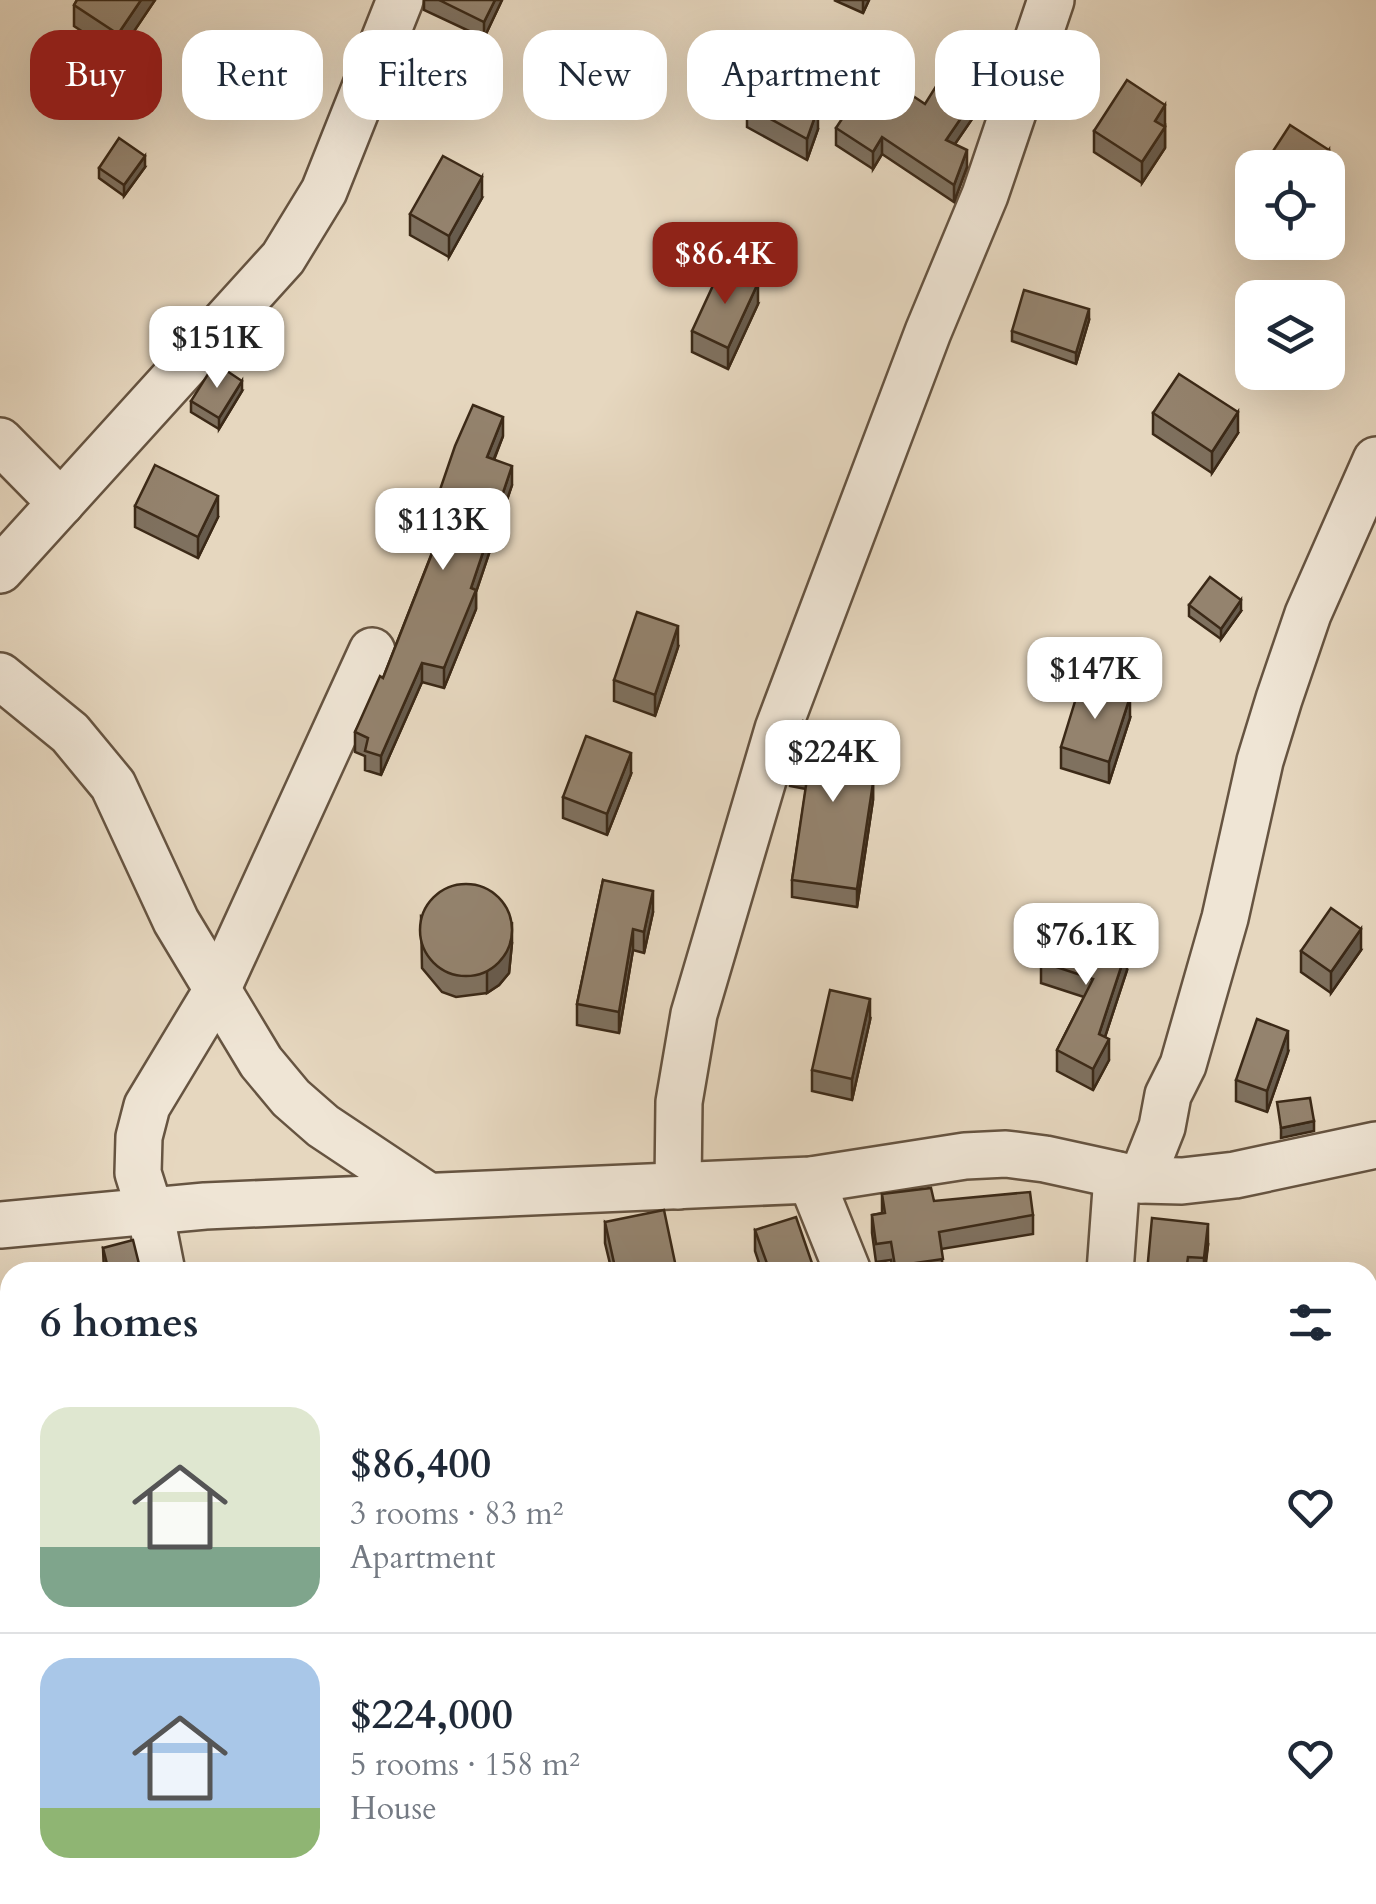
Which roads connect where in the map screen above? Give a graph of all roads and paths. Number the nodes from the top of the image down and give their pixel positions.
1 (400, 0) edge
2 (1041, 3) edge
3 (0, 442) edge
4 (1376, 460) edge
5 (61, 503) junction
6 (0, 570) edge
7 (372, 651) dead end
8 (0, 676) edge
9 (218, 990) junction
10 (1376, 1145) edge
11 (1129, 1178) junction
12 (811, 1180) junction
13 (678, 1186) junction
14 (428, 1196) junction
15 (150, 1211) junction
16 (0, 1225) edge
17 (160, 1262) edge
18 (844, 1262) edge
19 (1112, 1262) edge

1 - 5 street
2 - 13 street
3 - 5 street
4 - 11 street
5 - 6 street
7 - 9 street
8 - 9 street
9 - 14 street
9 - 15 street
10 - 11 street
11 - 12 street
11 - 19 street
12 - 13 street
12 - 18 street
13 - 14 street
14 - 15 street
15 - 16 street
15 - 17 street

